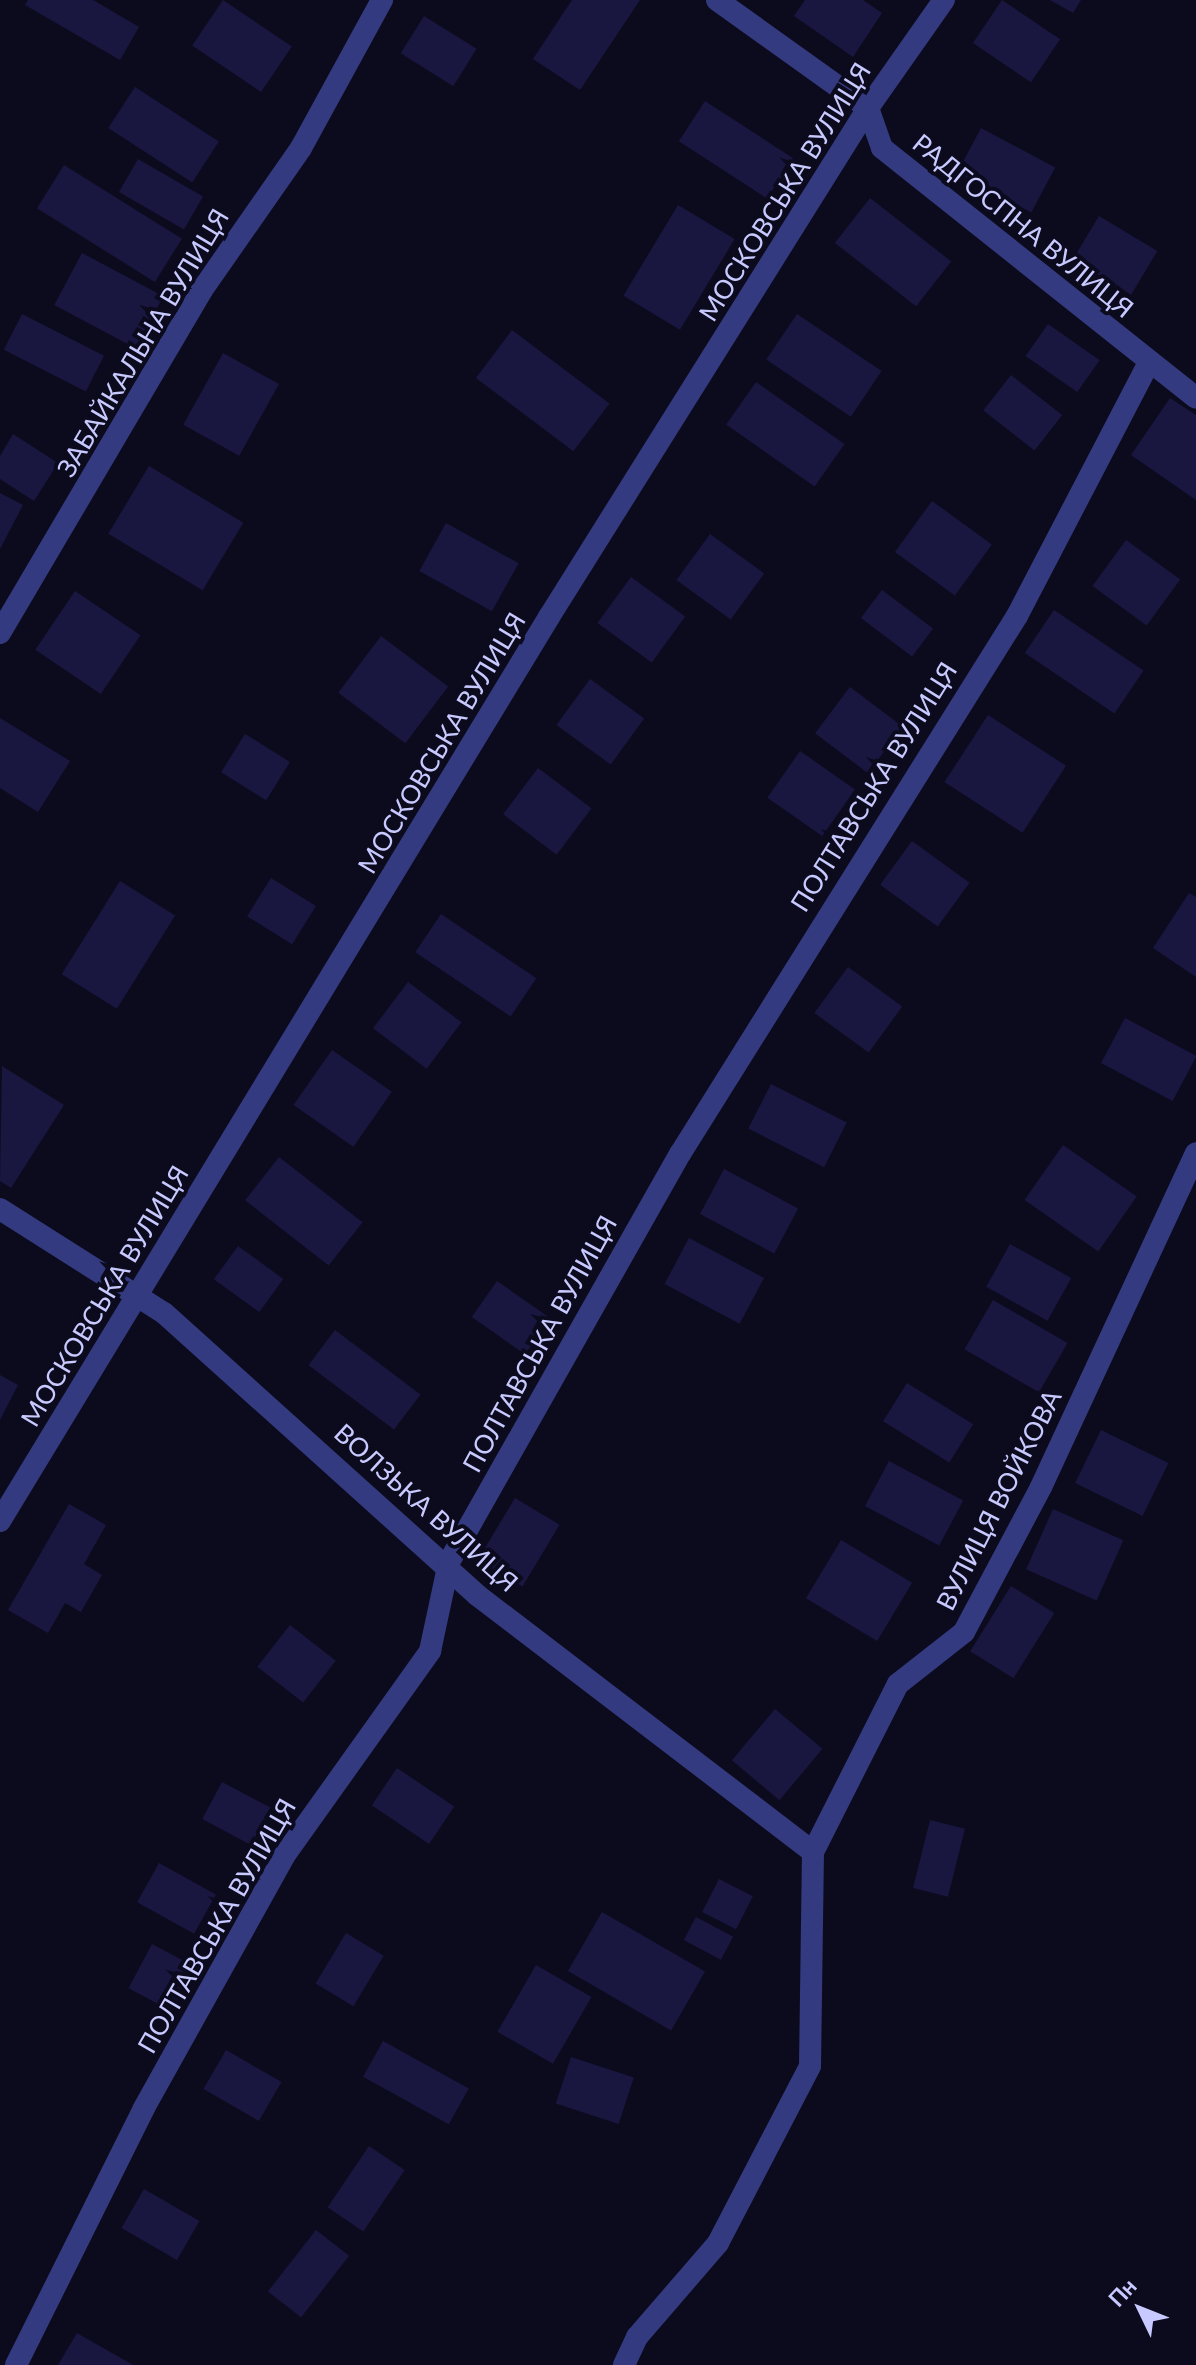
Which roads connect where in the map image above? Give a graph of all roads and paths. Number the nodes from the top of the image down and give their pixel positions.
1 (382, 0) edge
2 (717, 0) edge
3 (944, 0) edge
4 (868, 108) junction
5 (1148, 364) junction
6 (1196, 398) edge
7 (0, 633) edge
8 (1196, 1153) edge
9 (0, 1209) edge
10 (133, 1294) junction
11 (0, 1521) edge
12 (449, 1562) junction
13 (813, 1852) junction
14 (16, 2365) edge
15 (624, 2365) edge

1 - 7 street, ЗАБАЙКАЛЬНА ВУЛИЦЯ
2 - 4 street
3 - 4 street, МОСКОВСЬКА ВУЛИЦЯ
4 - 5 street, РАДГОСПНА ВУЛИЦЯ
4 - 10 street, МОСКОВСЬКА ВУЛИЦЯ
5 - 6 street, РАДГОСПНА ВУЛИЦЯ
5 - 12 street, ПОЛТАВСЬКА ВУЛИЦЯ
8 - 13 street, ВУЛИЦЯ ВОЙКОВА
9 - 10 street, ВОЛЗЬКА ВУЛИЦЯ
10 - 11 street, МОСКОВСЬКА ВУЛИЦЯ
10 - 12 street, ВОЛЗЬКА ВУЛИЦЯ
12 - 13 street, ВОЛЗЬКА ВУЛИЦЯ
12 - 14 street, ПОЛТАВСЬКА ВУЛИЦЯ
13 - 15 street, ВУЛИЦЯ ВОЙКОВА

